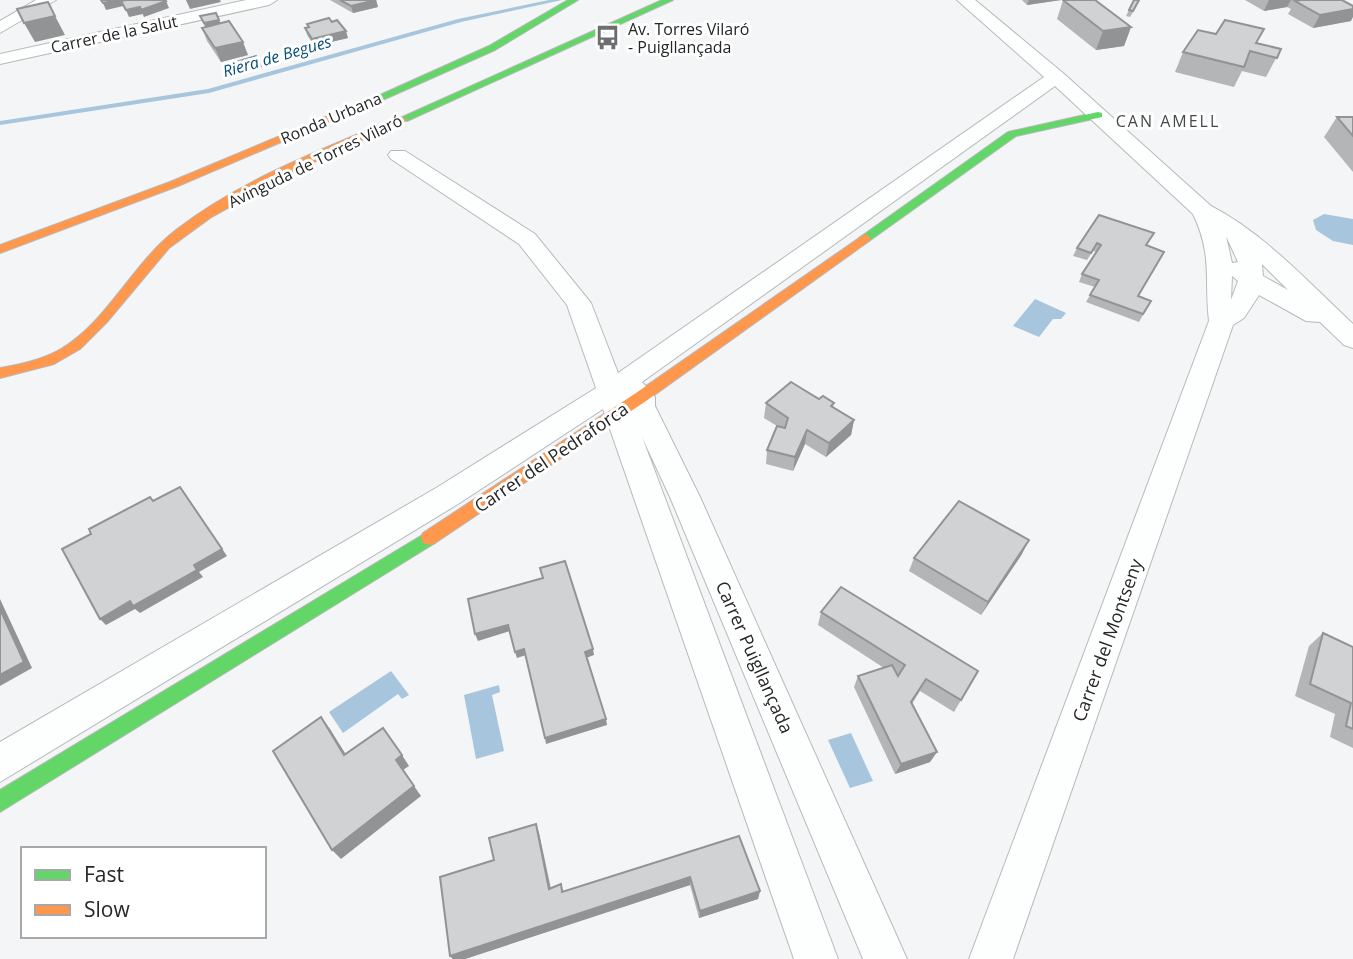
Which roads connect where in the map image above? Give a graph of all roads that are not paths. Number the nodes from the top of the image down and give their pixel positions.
1 (48, 0) edge
2 (269, 0) edge
3 (668, 0) edge
4 (965, 0) edge
5 (568, 5) edge
6 (0, 28) edge
7 (0, 60) edge
8 (1056, 77) junction
9 (1098, 115) junction
10 (398, 155) dead end
11 (81, 222) junction
12 (1223, 233) junction
13 (0, 249) edge
14 (0, 265) edge
15 (1242, 276) junction
16 (1292, 279) junction
17 (1232, 315) junction
18 (1336, 327) edge
19 (0, 373) edge
20 (620, 391) junction
21 (0, 764) edge
22 (0, 802) edge
23 (816, 959) edge
24 (885, 959) edge
25 (991, 959) edge

1 - 6 street
2 - 7 street, Carrer de la Salut
3 - 19 street, Avinguda de Torres Vilaró
4 - 8 street
5 - 11 street, Ronda Urbana
8 - 9 street
8 - 20 street, Carrer del Pedraforca
9 - 12 street
9 - 20 street, Carrer del Pedraforca
10 - 20 street, Carrer Puigllançada
11 - 13 street, Ronda Urbana
11 - 14 street, Ronda Urbana
12 - 15 street
12 - 16 street
15 - 16 street
15 - 17 street
15 - 17 street, Carrer del Montseny
15 - 18 street
16 - 18 street
17 - 18 street
17 - 25 street, Carrer del Montseny
20 - 21 street, Carrer del Pedraforca
20 - 22 street, Carrer del Pedraforca
20 - 23 street, Carrer Puigllançada
20 - 24 street, Carrer Puigllançada

